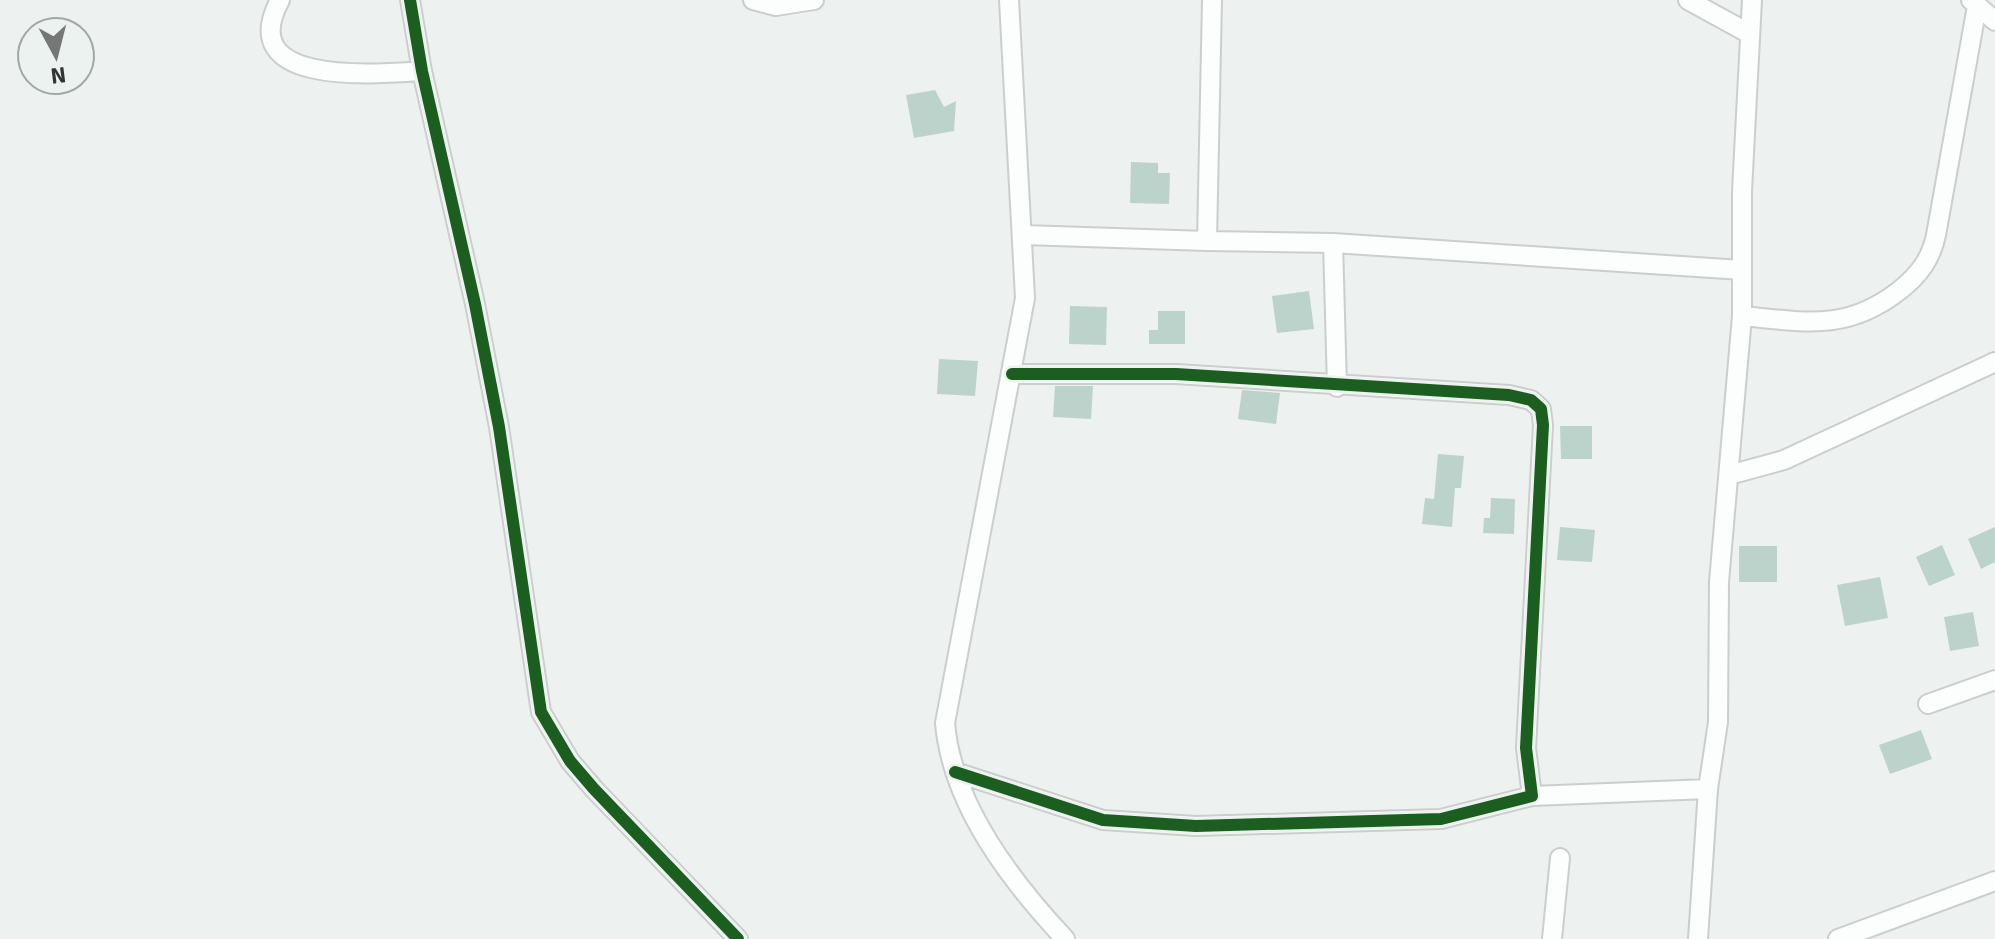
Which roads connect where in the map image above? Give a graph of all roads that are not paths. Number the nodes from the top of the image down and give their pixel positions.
1 (280, 0) edge
2 (410, 0) edge
3 (753, 0) edge
4 (814, 0) edge
5 (1009, 0) edge
6 (1212, 0) edge
7 (1688, 0) edge
8 (1752, 0) edge
9 (1974, 3) edge
10 (1995, 21) edge
11 (1750, 34) junction
12 (422, 71) junction
13 (1024, 235) junction
14 (1207, 241) junction
15 (1333, 243) junction
16 (1742, 270) junction
17 (1742, 316) junction
18 (1995, 362) edge
19 (1012, 374) junction
20 (1337, 387) junction
21 (1729, 475) junction
22 (1995, 680) edge
23 (1928, 704) dead end
24 (955, 772) junction
25 (1708, 789) junction
26 (1532, 796) junction
27 (1560, 858) dead end
28 (1995, 881) edge
29 (738, 939) edge
30 (1065, 939) edge
31 (1552, 939) edge
32 (1698, 939) edge
33 (1838, 939) edge

1 - 12 street
2 - 12 street
3 - 4 street
5 - 13 street
6 - 14 street
7 - 11 street
8 - 11 street
9 - 10 street
9 - 17 street
11 - 16 street
12 - 29 street
13 - 14 street
13 - 19 street
14 - 15 street
15 - 16 street
15 - 20 street
16 - 17 street
17 - 21 street
18 - 21 street
19 - 20 street
19 - 24 street
20 - 26 street
21 - 25 street
22 - 23 street
24 - 26 street
24 - 30 street
25 - 26 street
25 - 32 street
27 - 31 street
28 - 33 street

